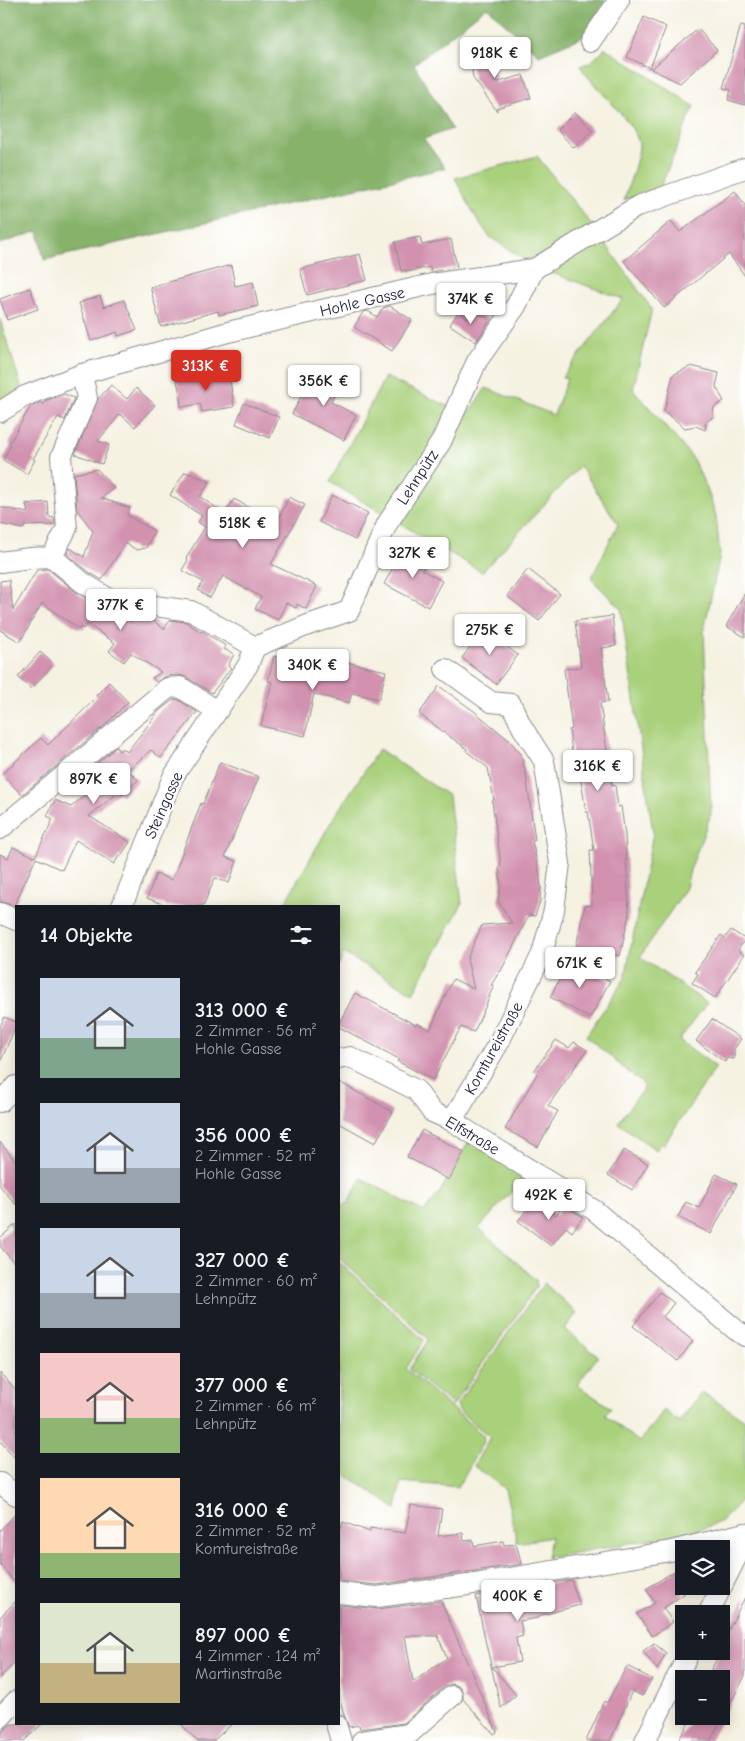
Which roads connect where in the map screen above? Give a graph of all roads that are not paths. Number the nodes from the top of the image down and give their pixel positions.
1 (619, 0) edge
2 (590, 42) dead end
3 (745, 168) edge
4 (534, 269) junction
5 (82, 374) junction
6 (0, 412) edge
7 (52, 557) junction
8 (0, 562) edge
9 (255, 647) junction
10 (444, 670) dead end
11 (217, 711) junction
12 (0, 829) edge
13 (122, 905) edge
14 (0, 913) edge
15 (15, 920) edge
16 (340, 1059) edge
17 (15, 1087) edge
18 (0, 1102) edge
19 (452, 1121) junction
20 (745, 1336) edge
21 (0, 1483) edge
22 (15, 1494) edge
23 (745, 1533) edge
24 (745, 1540) edge
25 (340, 1593) edge
26 (712, 1605) edge
27 (686, 1660) edge
28 (452, 1696) dead end
29 (15, 1702) edge
30 (0, 1718) edge
31 (336, 1725) edge
32 (341, 1741) edge
33 (362, 1741) edge
34 (645, 1741) edge

1 - 2 street
3 - 4 street, Hohle Gasse
4 - 5 street, Hohle Gasse
4 - 9 street, Lehnpütz
5 - 6 street, Hohle Gasse
5 - 7 street
7 - 8 street
7 - 9 street
9 - 11 street, Steingasse
10 - 19 street, Komtureistraße
11 - 12 street
11 - 13 street, Steingasse
14 - 15 street
16 - 19 street, Elfstraße
17 - 18 street
19 - 20 street, Elfstraße
21 - 22 street
23 - 25 street
24 - 26 street
27 - 34 street
28 - 33 street
29 - 30 street
31 - 32 street

